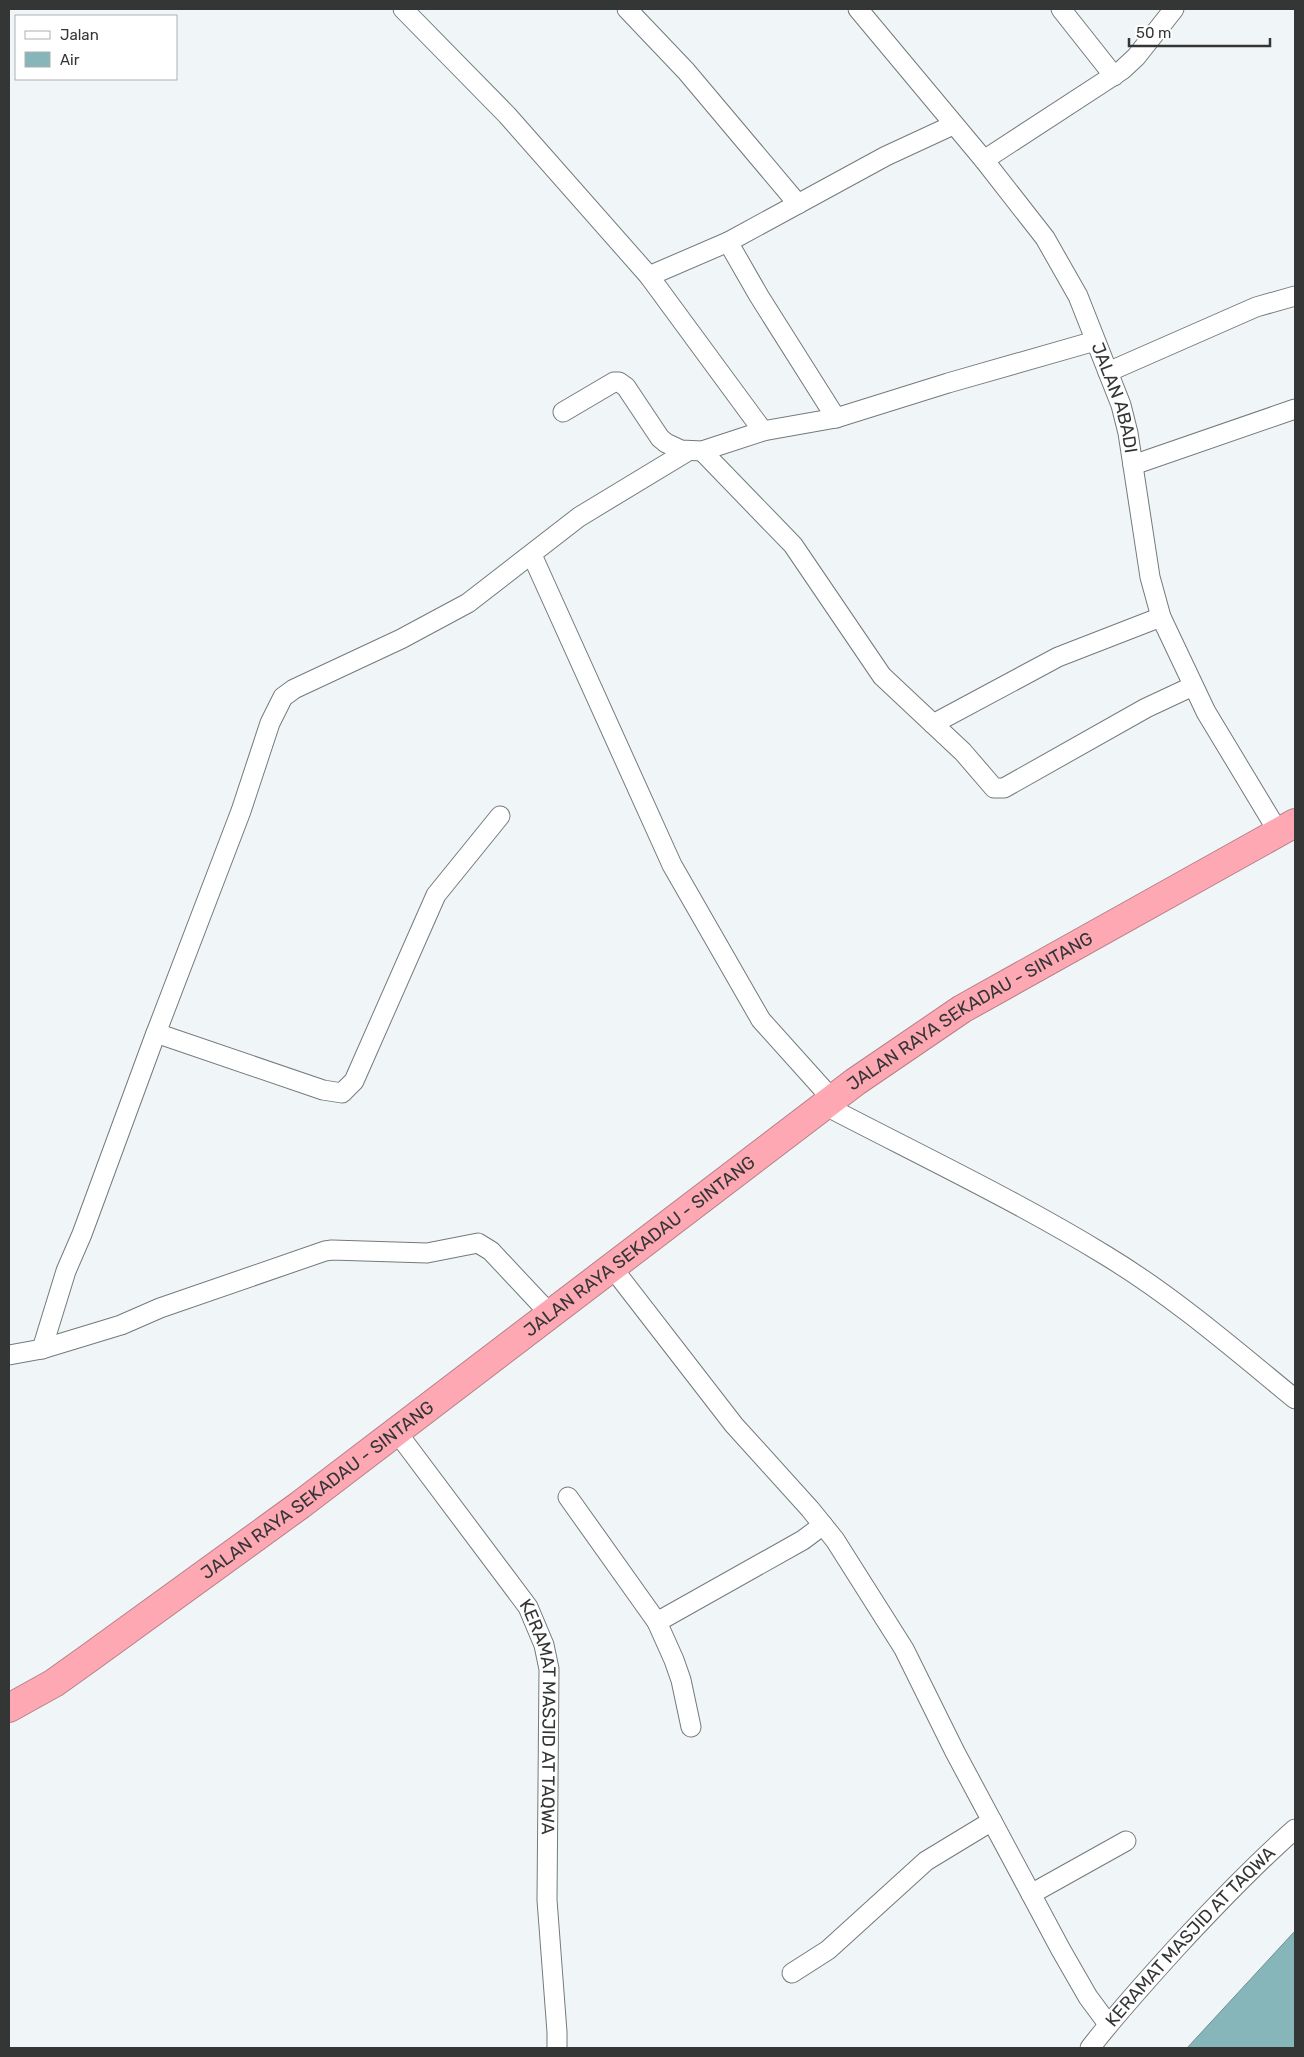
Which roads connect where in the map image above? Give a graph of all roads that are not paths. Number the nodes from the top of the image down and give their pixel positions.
1 (403, 9) edge
2 (627, 9) edge
3 (858, 9) edge
4 (1061, 9) edge
5 (1174, 9) edge
6 (1114, 76) junction
7 (953, 125) junction
8 (984, 160) junction
9 (798, 204) junction
10 (728, 242) junction
11 (649, 276) junction
12 (1295, 296) edge
13 (1095, 341) junction
14 (1108, 372) junction
15 (1295, 410) edge
16 (562, 412) dead end
17 (836, 418) junction
18 (762, 431) junction
19 (695, 451) junction
20 (1133, 465) junction
21 (532, 555) junction
22 (1161, 618) junction
23 (1193, 686) junction
24 (932, 724) junction
25 (500, 816) dead end
26 (1287, 828) edge
27 (156, 1033) junction
28 (828, 1102) junction
29 (611, 1266) junction
30 (550, 1314) junction
31 (42, 1349) junction
32 (9, 1355) edge
33 (1295, 1399) edge
34 (396, 1431) junction
35 (568, 1497) dead end
36 (823, 1525) junction
37 (657, 1622) junction
38 (9, 1708) edge
39 (691, 1727) dead end
40 (992, 1821) junction
41 (1291, 1833) edge
42 (1126, 1841) dead end
43 (1031, 1894) junction
44 (792, 1973) dead end
45 (1108, 2024) junction
46 (556, 2048) edge
47 (1090, 2048) edge

1 - 11 street
2 - 9 street
3 - 7 street, JALAN ABADI
4 - 6 street
5 - 6 street
6 - 8 street
7 - 8 street, JALAN ABADI
7 - 9 street
8 - 13 street, JALAN ABADI
9 - 10 street
10 - 11 street
10 - 17 street
11 - 18 street
12 - 14 street
13 - 14 street, JALAN ABADI
13 - 17 street
14 - 20 street, JALAN ABADI
15 - 20 street
16 - 19 street
17 - 18 street
18 - 19 street
19 - 21 street
19 - 24 street
20 - 22 street, JALAN ABADI
21 - 27 street
21 - 28 street
22 - 23 street, JALAN ABADI
22 - 24 street
23 - 24 street
23 - 26 street, JALAN ABADI
25 - 27 street
26 - 28 highway, JALAN RAYA SEKADAU - SINTANG
27 - 31 street
28 - 29 highway, JALAN RAYA SEKADAU - SINTANG
28 - 33 street
29 - 30 highway, JALAN RAYA SEKADAU - SINTANG
29 - 36 street
30 - 31 street
30 - 34 highway, JALAN RAYA SEKADAU - SINTANG
31 - 32 street
34 - 38 highway, JALAN RAYA SEKADAU - SINTANG
34 - 46 street, KERAMAT MASJID AT TAQWA
35 - 37 street
36 - 37 street
36 - 40 street
37 - 39 street
40 - 43 street
40 - 44 street
41 - 45 street, KERAMAT MASJID AT TAQWA
42 - 43 street
43 - 45 street
45 - 47 street, KERAMAT MASJID AT TAQWA

